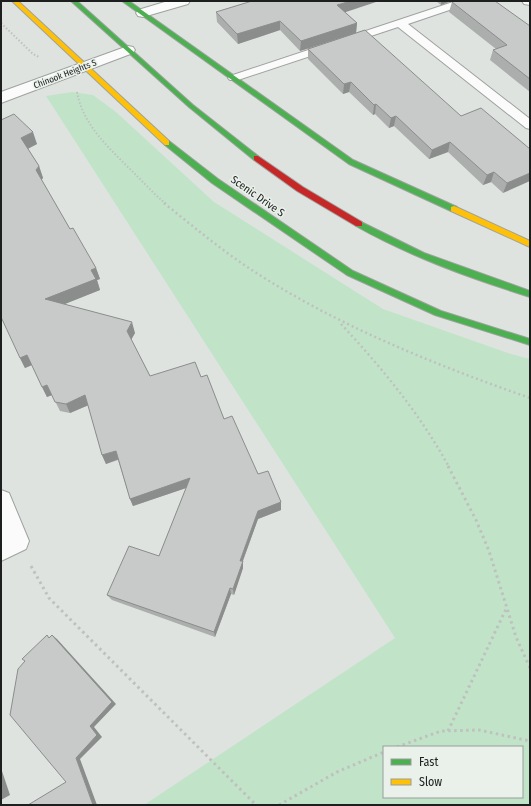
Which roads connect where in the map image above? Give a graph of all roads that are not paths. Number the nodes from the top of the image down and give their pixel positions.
1 (15, 1) edge
2 (74, 1) edge
3 (125, 1) edge
4 (183, 1) edge
5 (466, 1) edge
6 (143, 13) junction
7 (400, 23) junction
8 (128, 50) junction
9 (86, 66) junction
10 (234, 78) junction
11 (1, 98) edge
12 (530, 125) edge
13 (530, 244) edge
14 (530, 294) edge
15 (530, 342) edge
16 (1, 501) edge
17 (9, 545) edge

1 - 9 main road, Scenic Drive S
2 - 8 main road
3 - 6 main road
4 - 6 street
5 - 7 lane
6 - 10 main road
7 - 10 lane
7 - 12 lane
8 - 9 street, Chinook Heights S
8 - 14 main road
9 - 11 street, Chinook Heights S
9 - 15 main road, Scenic Drive S
10 - 13 main road
16 - 17 street

